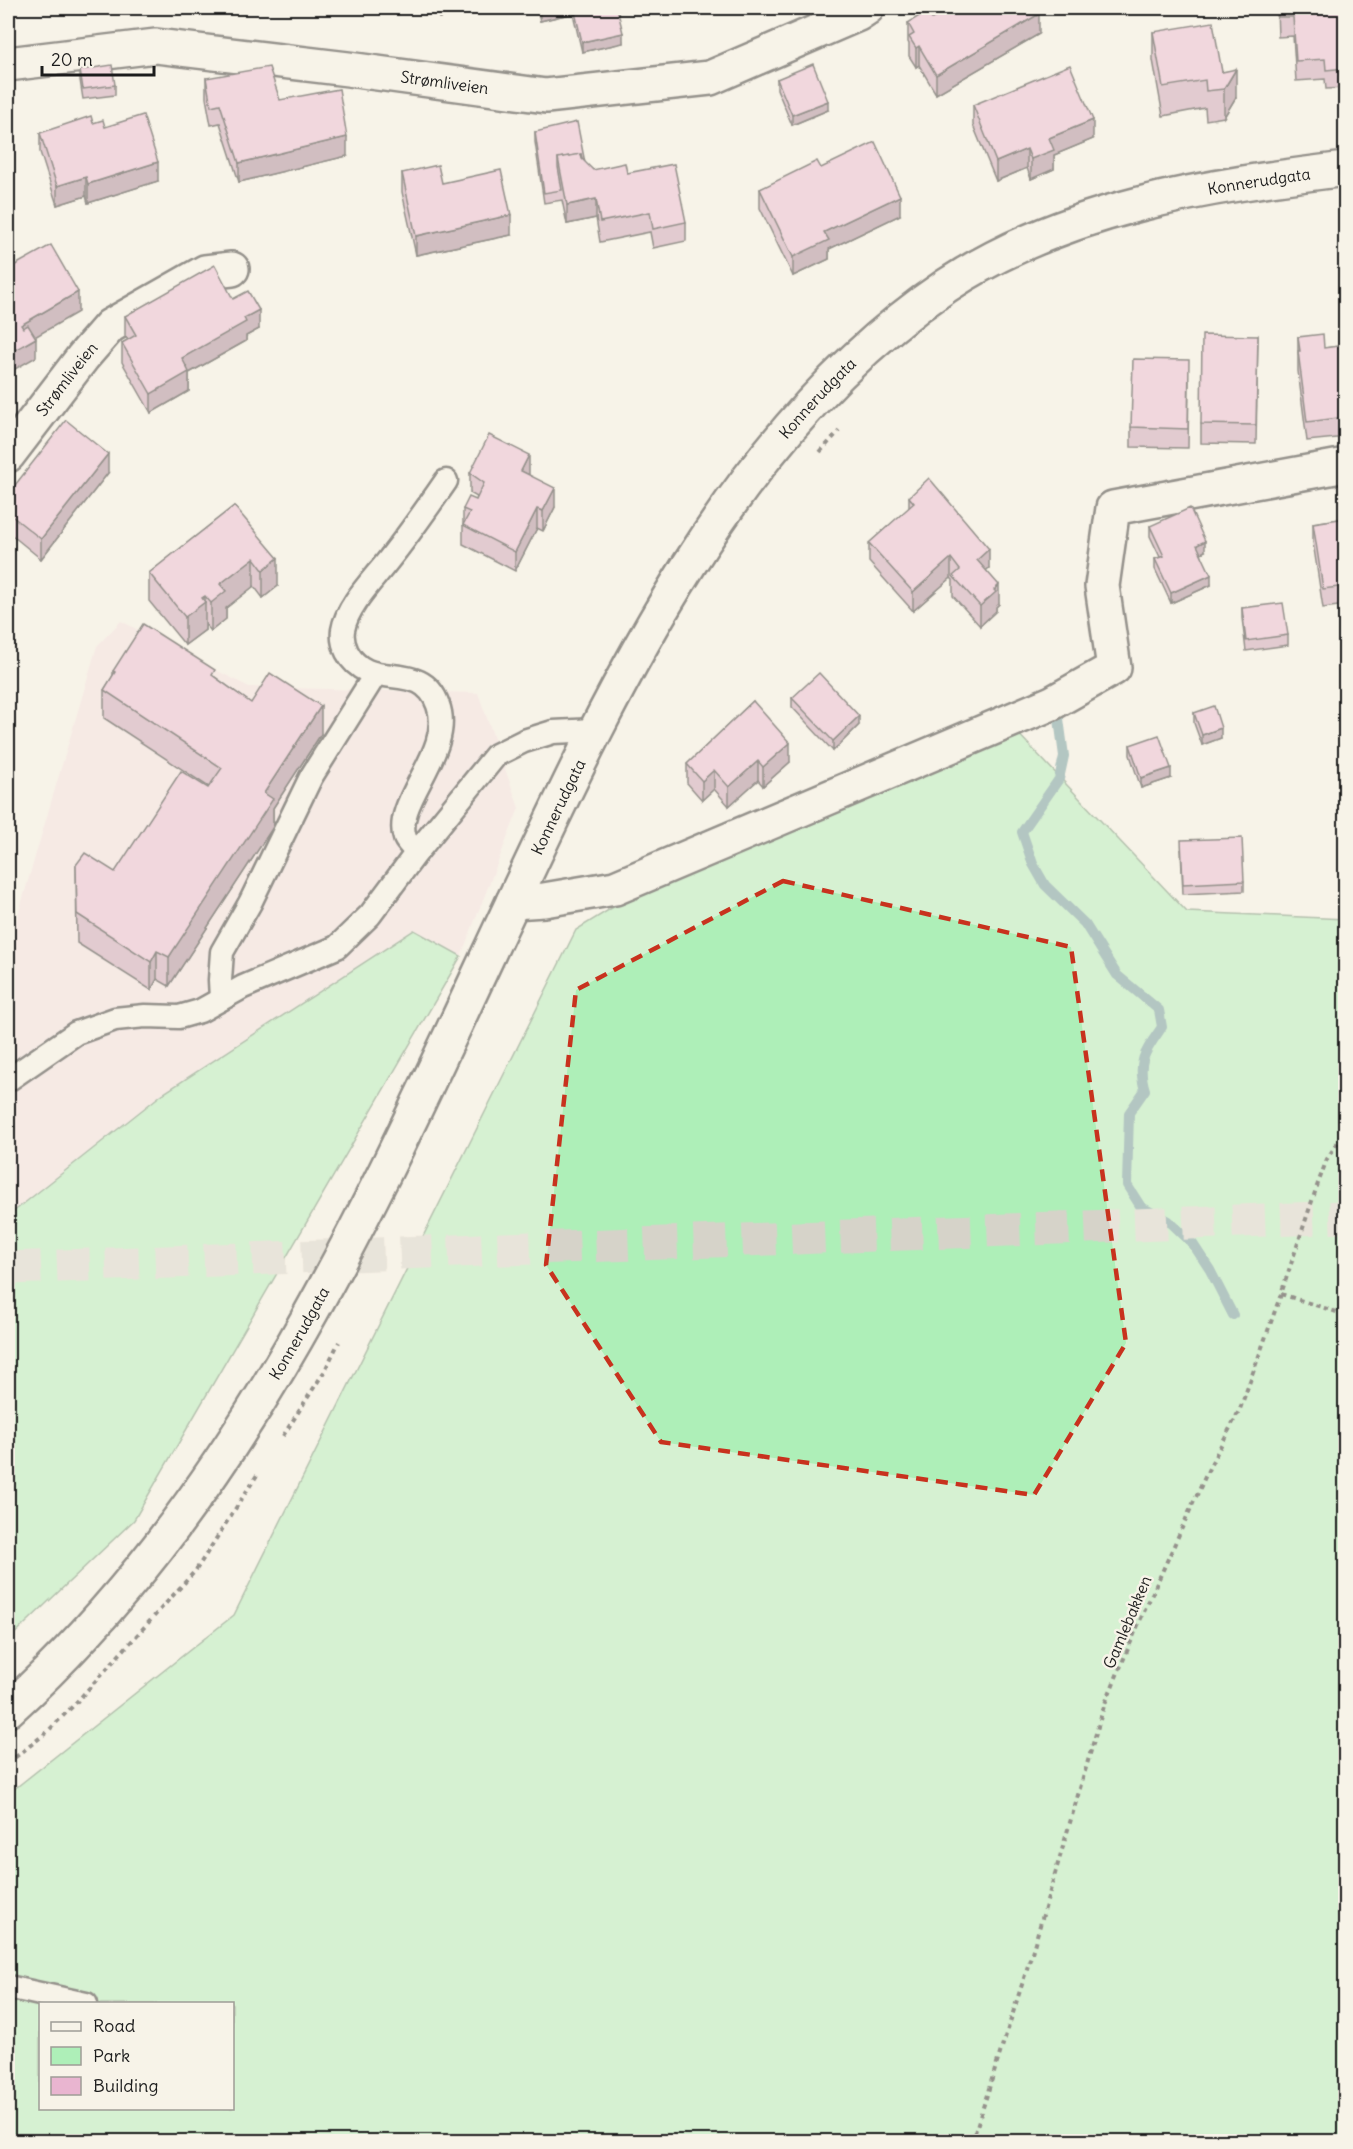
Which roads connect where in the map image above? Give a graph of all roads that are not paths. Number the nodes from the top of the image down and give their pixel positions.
1 (867, 8) edge
2 (8, 64) edge
3 (1346, 169) edge
4 (232, 268) dead end
5 (8, 455) edge
6 (1346, 465) edge
7 (446, 481) dead end
8 (375, 675) junction
9 (595, 730) junction
10 (417, 852) junction
11 (513, 902) junction
12 (221, 999) junction
13 (8, 1080) edge
14 (8, 1710) edge
15 (8, 1987) edge
16 (77, 2002) edge

1 - 2 street, Strømliveien
3 - 9 street, Konnerudgata
4 - 5 street, Strømliveien
6 - 11 street
7 - 8 lane
8 - 10 lane
8 - 12 lane
9 - 10 lane
9 - 11 street, Konnerudgata
10 - 12 lane
11 - 14 street, Konnerudgata
12 - 13 lane
15 - 16 lane

